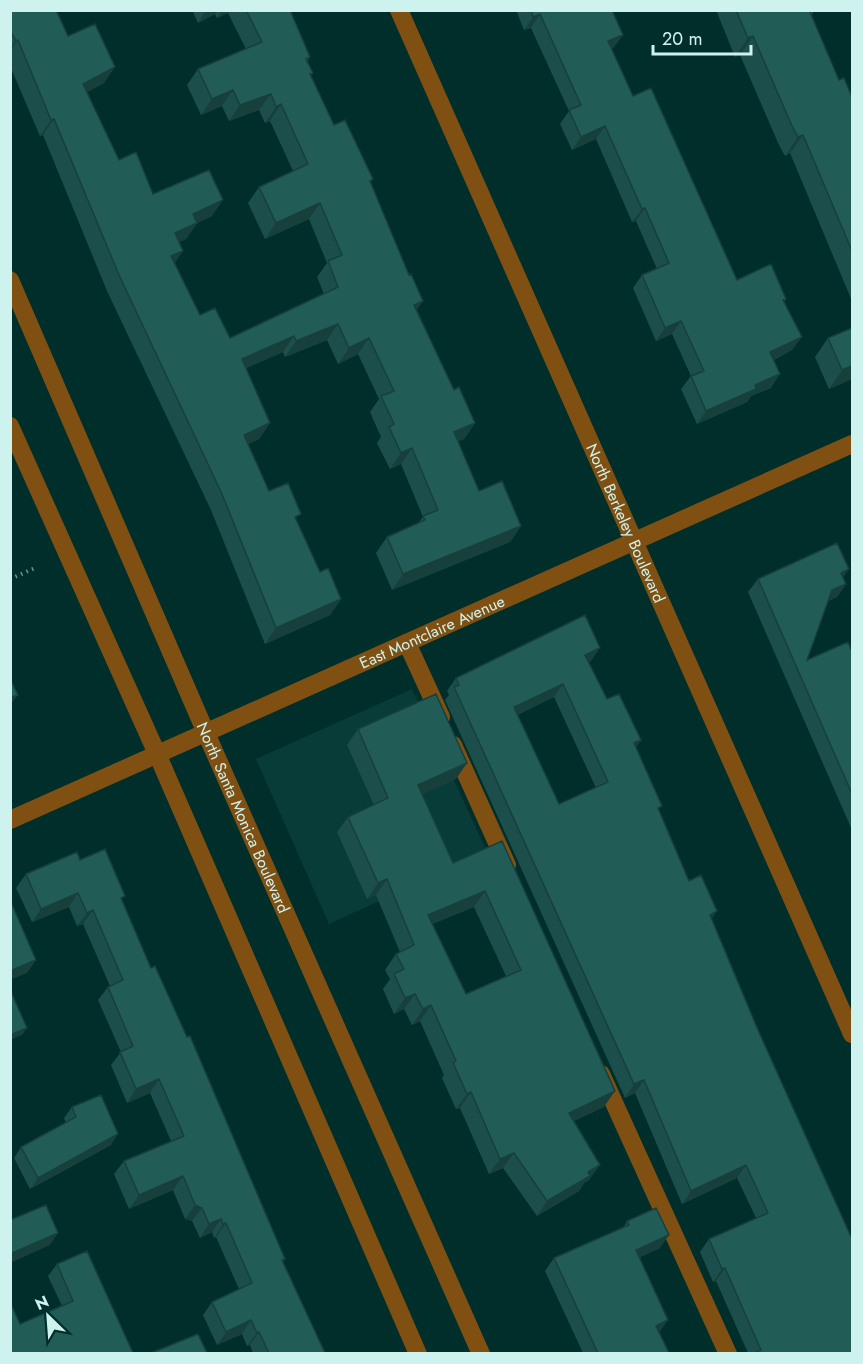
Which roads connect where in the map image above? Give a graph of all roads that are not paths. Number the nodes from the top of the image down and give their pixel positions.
1 (399, 10) edge
2 (10, 280) edge
3 (10, 426) edge
4 (852, 444) edge
5 (636, 541) junction
6 (407, 643) junction
7 (206, 734) junction
8 (158, 756) junction
9 (10, 820) edge
10 (516, 884) edge
11 (852, 1034) edge
12 (595, 1059) edge
13 (418, 1353) edge
14 (482, 1353) edge
15 (728, 1353) edge

1 - 5 street, North Berkeley Boulevard
2 - 7 street, North Santa Monica Boulevard
3 - 8 street
4 - 5 street, East Montclaire Avenue
5 - 6 street, East Montclaire Avenue
5 - 11 street, North Berkeley Boulevard
6 - 7 street, East Montclaire Avenue
6 - 10 street
7 - 8 street, East Montclaire Avenue
7 - 14 street, North Santa Monica Boulevard
8 - 9 street, East Montclaire Avenue
8 - 13 street
12 - 15 street

